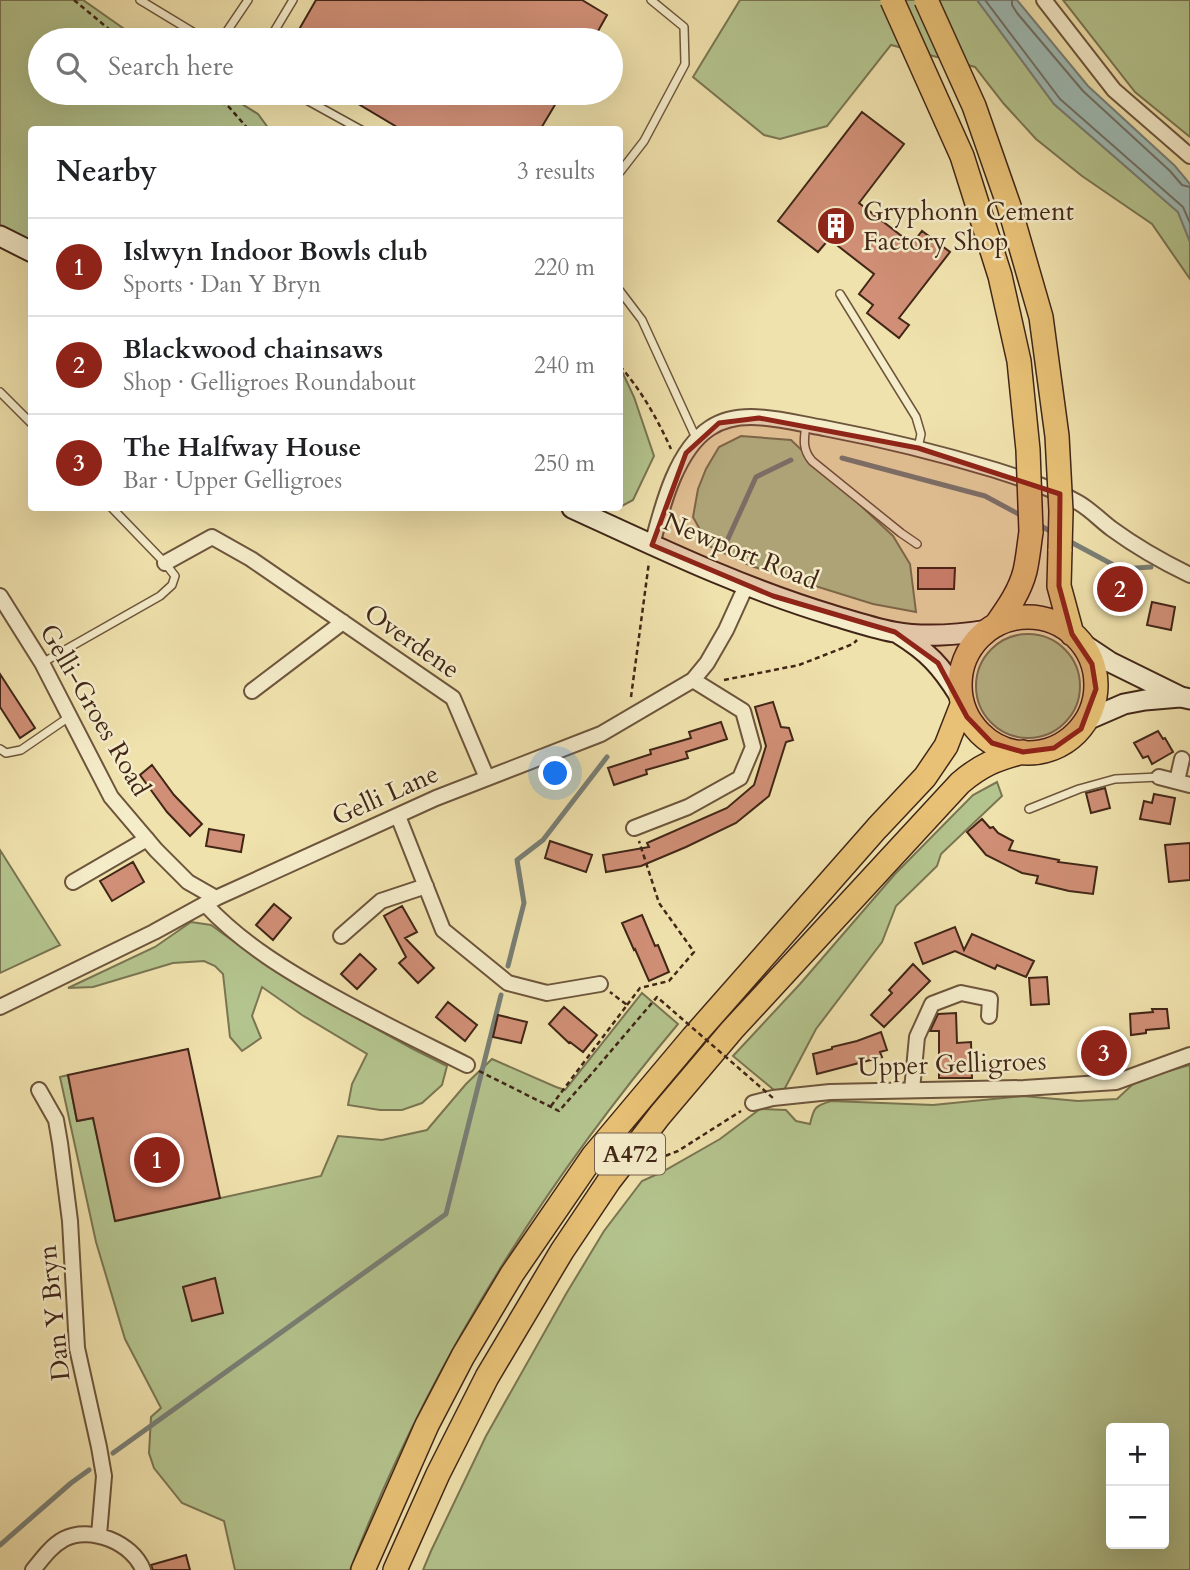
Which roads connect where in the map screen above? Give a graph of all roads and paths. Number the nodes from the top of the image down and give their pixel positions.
1 (75, 0) edge
2 (139, 0) edge
3 (248, 0) edge
4 (293, 0) edge
5 (650, 0) edge
6 (892, 0) edge
7 (926, 0) edge
8 (1044, 0) edge
9 (107, 28) edge
10 (186, 28) edge
11 (229, 28) edge
12 (276, 28) edge
13 (226, 105) edge
14 (316, 105) edge
15 (246, 126) edge
16 (354, 126) edge
17 (1190, 156) edge
18 (623, 168) edge
19 (0, 236) edge
20 (28, 250) edge
21 (623, 294) edge
22 (840, 294) dead end
23 (623, 370) edge
24 (0, 392) edge
25 (28, 420) edge
26 (806, 425) junction
27 (697, 439) junction
28 (918, 448) junction
29 (679, 467) junction
30 (115, 511) edge
31 (578, 511) edge
32 (918, 544) dead end
33 (652, 545) junction
34 (165, 563) junction
35 (1190, 575) edge
36 (746, 586) junction
37 (0, 596) edge
38 (342, 622) junction
39 (864, 624) junction
40 (992, 628) junction
41 (895, 632) junction
42 (1077, 639) junction
43 (42, 663) junction
44 (698, 683) junction
45 (251, 691) dead end
46 (1185, 698) edge
47 (960, 700) junction
48 (70, 717) junction
49 (629, 718) junction
50 (1087, 720) junction
51 (0, 749) edge
52 (1023, 752) junction
53 (1182, 759) dead end
54 (1159, 777) joint
55 (487, 778) junction
56 (1184, 783) edge
57 (1029, 809) dead end
58 (398, 816) junction
59 (634, 828) joint
60 (147, 839) junction
61 (73, 882) dead end
62 (426, 886) junction
63 (211, 901) junction
64 (341, 936) dead end
65 (600, 984) joint
66 (627, 1005) junction
67 (0, 1007) edge
68 (989, 1016) dead end
69 (1190, 1055) edge
70 (467, 1065) joint
71 (39, 1090) dead end
72 (912, 1090) junction
73 (773, 1098) junction
74 (753, 1103) joint
75 (551, 1106) junction
76 (646, 1164) dead end
77 (99, 1535) junction
78 (33, 1570) edge
79 (143, 1570) edge
80 (363, 1570) edge
81 (395, 1570) edge

1 - 9 path
2 - 10 lane
3 - 11 lane
4 - 12 lane
5 - 18 lane
6 - 40 main road, bridge
7 - 42 main road, bridge
8 - 17 street
13 - 15 path
14 - 16 lane
19 - 20 main road
21 - 27 lane
22 - 28 lane
23 - 29 path
24 - 25 lane
26 - 27 street
26 - 28 street
26 - 32 lane
27 - 29 street
28 - 35 street
29 - 33 street
30 - 34 lane
31 - 33 main road, Newport Road
33 - 36 main road, Newport Road
33 - 49 path
34 - 38 street, Overdene
34 - 43 lane
36 - 39 main road, Newport Road
36 - 44 street, Gelli Lane
37 - 43 street, Gelli-Groes Road
38 - 45 street, Overdene
38 - 55 street, Overdene
39 - 41 main road, Newport Road
39 - 44 path
40 - 41 main road, Newport Road
40 - 42 main road
40 - 47 main road
41 - 47 main road, Newport Road
42 - 46 main road
42 - 50 main road
43 - 48 street, Gelli-Groes Road
44 - 49 street, Gelli Lane
44 - 59 street
46 - 50 main road
47 - 52 main road
47 - 80 main road, A472
48 - 51 lane
48 - 60 street, Gelli-Groes Road
49 - 55 street, Gelli Lane
50 - 52 main road
52 - 81 main road, A472
53 - 56 street
54 - 56 street
54 - 57 lane
55 - 58 street, Gelli Lane
58 - 62 street
58 - 63 street, Gelli Lane
59 - 66 path
60 - 61 street
60 - 63 street, Gelli-Groes Road
62 - 64 street
62 - 65 street
63 - 67 street, Gelli Lane
63 - 70 street, Gelli-Groes Road
65 - 66 path
66 - 75 path
68 - 72 street
69 - 72 street, Upper Gelligroes
70 - 75 path
71 - 77 street, Dan Y Bryn
72 - 73 street, Upper Gelligroes
73 - 74 street, Upper Gelligroes
73 - 75 path, bridge
74 - 76 path
77 - 78 street
77 - 79 street

